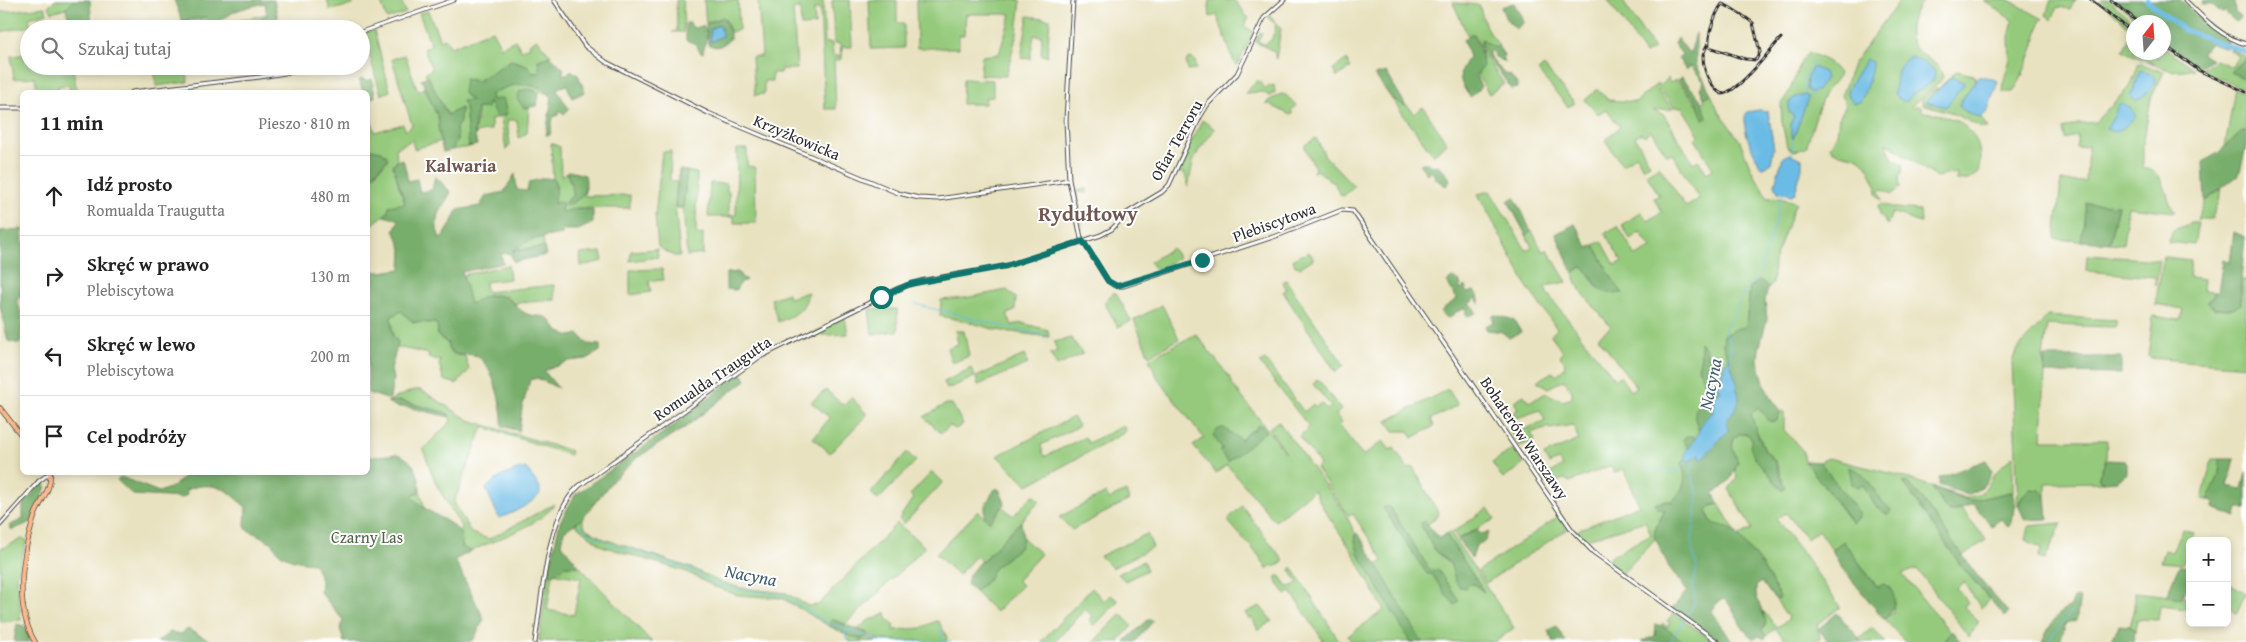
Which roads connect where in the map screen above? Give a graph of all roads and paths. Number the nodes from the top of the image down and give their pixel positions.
1 (454, 0) edge
2 (554, 0) edge
3 (1073, 0) edge
4 (1284, 0) edge
5 (2185, 0) edge
6 (370, 29) edge
7 (2246, 44) edge
8 (273, 75) edge
9 (149, 90) edge
10 (0, 108) edge
11 (20, 108) edge
12 (1070, 182) junction
13 (1351, 210) joint
14 (1083, 241) junction
15 (0, 408) edge
16 (20, 433) edge
17 (48, 475) edge
18 (50, 475) edge
19 (39, 482) junction
20 (50, 482) junction
21 (0, 525) edge
22 (34, 642) edge
23 (535, 642) edge
24 (1718, 642) edge

1 - 6 street
2 - 12 street, Krzyżkowicka
3 - 12 street, Plebiscytowa
4 - 14 street, Ofiar Terroru
5 - 7 street
8 - 9 street
10 - 11 street
12 - 14 street, Plebiscytowa
13 - 14 street, Plebiscytowa
13 - 24 street, Bohaterów Warszawy
14 - 23 street, Romualda Traugutta
15 - 16 main road
17 - 19 street
18 - 20 main road
19 - 20 street
19 - 21 street
20 - 22 main road

